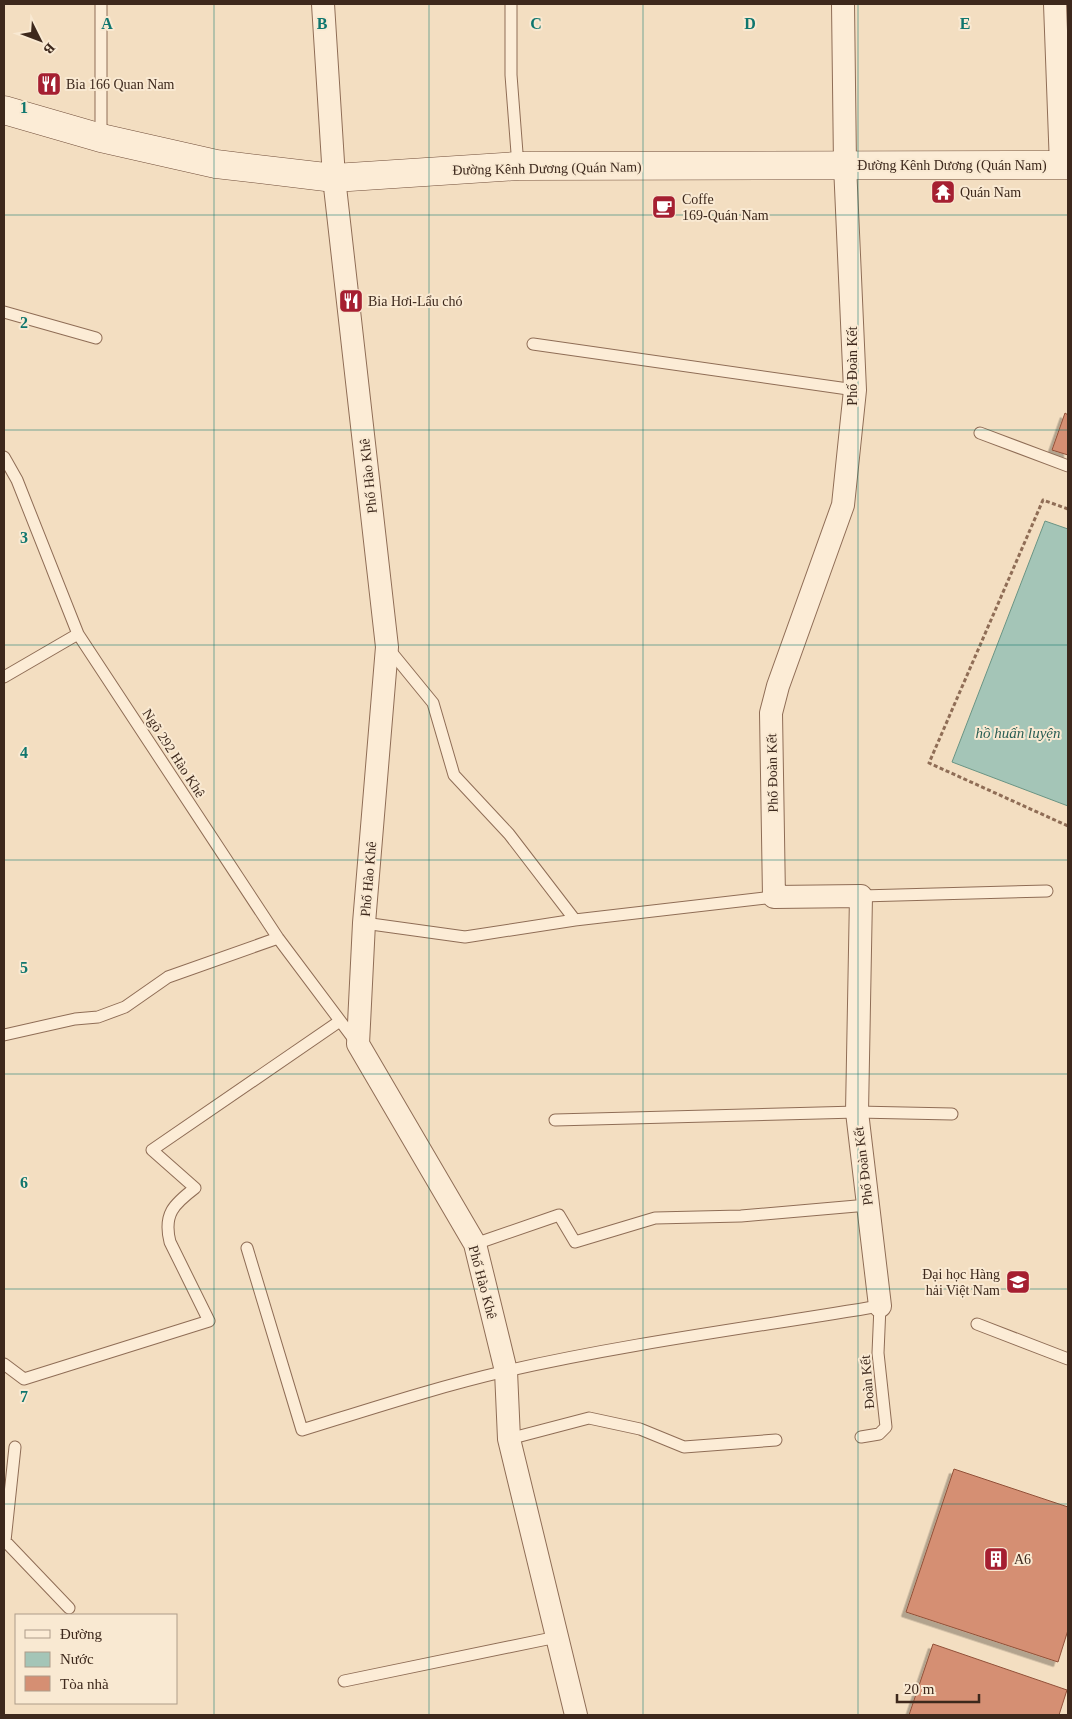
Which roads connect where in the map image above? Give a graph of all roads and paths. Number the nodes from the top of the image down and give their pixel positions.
1 (100, 4) edge
2 (323, 4) edge
3 (511, 4) edge
4 (843, 4) edge
5 (1055, 4) edge
6 (4, 110) edge
7 (100, 138) junction
8 (845, 164) junction
9 (518, 166) junction
10 (1064, 166) edge
11 (334, 178) junction
12 (4, 312) edge
13 (96, 338) dead end
14 (533, 344) dead end
15 (855, 390) junction
16 (980, 433) dead end
17 (4, 457) edge
18 (1068, 466) edge
19 (1068, 509) edge
20 (78, 634) junction
21 (387, 647) junction
22 (4, 678) edge
23 (1068, 826) edge
24 (1047, 891) dead end
25 (861, 896) junction
26 (774, 897) junction
27 (575, 920) junction
28 (364, 923) junction
29 (278, 938) junction
30 (340, 1022) junction
31 (4, 1035) edge
32 (358, 1044) junction
33 (857, 1112) junction
34 (952, 1114) dead end
35 (555, 1120) dead end
36 (868, 1206) junction
37 (475, 1244) junction
38 (247, 1248) dead end
39 (880, 1306) junction
40 (976, 1324) dead end
41 (1068, 1359) edge
42 (4, 1364) edge
43 (506, 1371) junction
44 (861, 1437) dead end
45 (509, 1439) junction
46 (776, 1440) dead end
47 (15, 1446) dead end
48 (5, 1541) edge
49 (69, 1608) dead end
50 (557, 1637) junction
51 (344, 1681) dead end
52 (576, 1715) edge

1 - 7 lane
2 - 11 street, Phố Hào Khê
3 - 9 lane
4 - 8 street, Phố Đoàn Kết
5 - 10 street
6 - 7 street, Đường Kênh Dương (Quán Nam)
7 - 11 street, Đường Kênh Dương (Quán Nam)
8 - 9 street, Đường Kênh Dương (Quán Nam)
8 - 10 street, Đường Kênh Dương (Quán Nam)
8 - 15 street, Phố Đoàn Kết
9 - 11 street, Đường Kênh Dương (Quán Nam)
11 - 21 street, Phố Hào Khê
12 - 13 lane
14 - 15 lane
15 - 26 street, Phố Đoàn Kết
16 - 18 lane
17 - 20 lane, Ngõ 292 Hào Khê
19 - 23 path
20 - 22 lane
20 - 29 lane, Ngõ 292 Hào Khê
21 - 27 lane
21 - 28 street, Phố Hào Khê
24 - 25 lane
25 - 26 street
25 - 33 street, Phố Đoàn Kết
26 - 27 lane
27 - 28 lane
28 - 32 street, Phố Hào Khê
29 - 30 lane, Ngõ 292 Hào Khê
29 - 31 lane
30 - 32 lane, Ngõ 292 Hào Khê
30 - 42 lane
32 - 37 street, Phố Hào Khê
33 - 34 lane
33 - 35 lane
33 - 36 street, Phố Đoàn Kết
36 - 37 lane
36 - 39 street, Phố Đoàn Kết
37 - 43 street, Phố Hào Khê
38 - 43 lane
39 - 43 lane
39 - 44 lane, Đoàn Kết
40 - 41 lane
43 - 45 street, Phố Hào Khê
45 - 46 lane
45 - 50 street, Phố Hào Khê
47 - 48 lane
48 - 49 lane
50 - 51 lane
50 - 52 street, Phố Hào Khê

